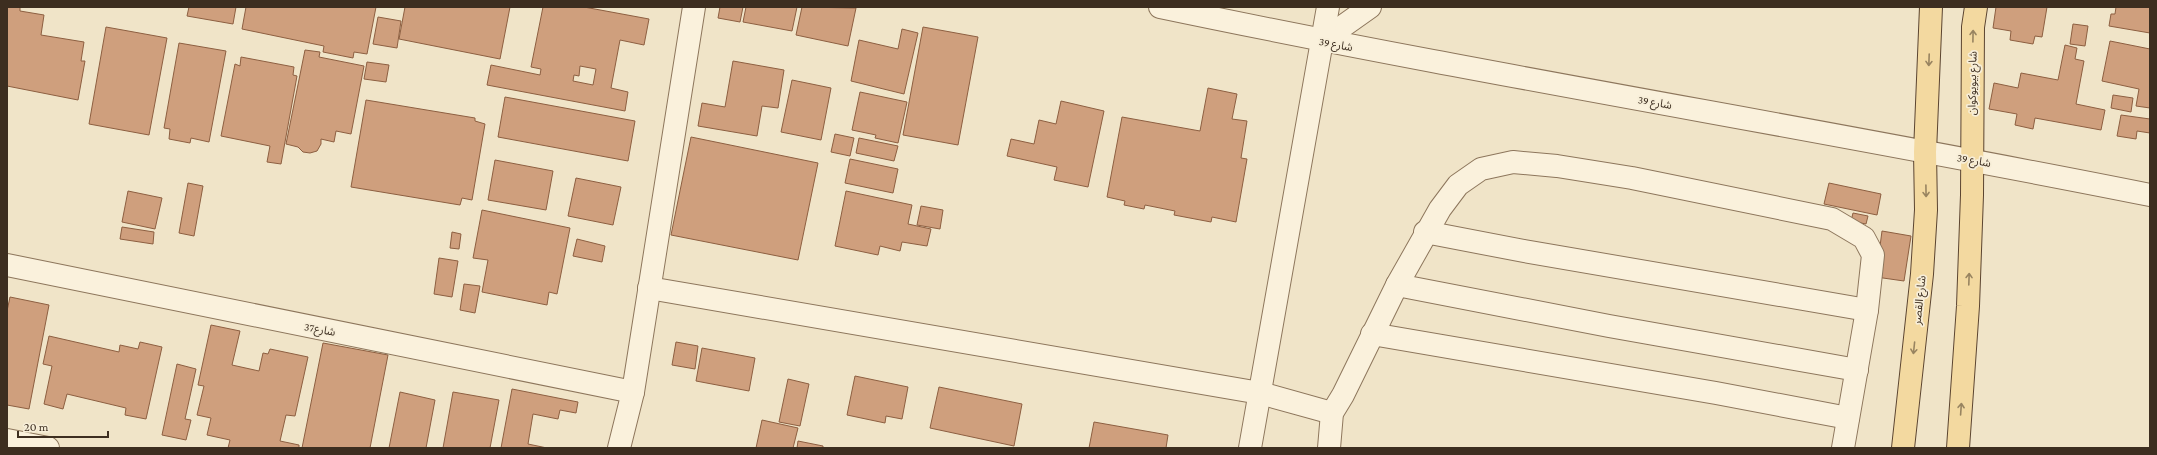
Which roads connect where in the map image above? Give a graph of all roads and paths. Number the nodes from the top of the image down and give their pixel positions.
1 (694, 7) edge
2 (1160, 7) edge
3 (1328, 7) edge
4 (1370, 7) edge
5 (1931, 7) edge
6 (1976, 7) edge
7 (1322, 41) junction
8 (1926, 152) junction
9 (1971, 159) junction
10 (2150, 195) edge
11 (1425, 232) junction
12 (7, 265) edge
13 (1397, 285) junction
14 (650, 288) junction
15 (1867, 310) junction
16 (1372, 334) junction
17 (1857, 370) junction
18 (633, 392) junction
19 (1260, 392) junction
20 (1332, 413) junction
21 (1848, 418) junction
22 (7, 440) edge
23 (48, 448) edge
24 (619, 448) edge
25 (1250, 448) edge
26 (1329, 448) edge
27 (1843, 448) edge
28 (1903, 448) edge
29 (1958, 448) edge

1 - 14 street
2 - 7 street, شارع 39
3 - 7 street
4 - 7 street
5 -> 8 main road
9 -> 6 main road, شارع بيويوكوان
7 - 8 street, شارع 39
7 - 19 street
8 - 9 street, شارع 39
8 -> 28 main road, شارع القصر
9 - 10 street, شارع 39
29 -> 9 main road
11 - 13 street
11 - 15 street
11 - 15 street
12 - 18 street, شارع37
13 - 16 street
13 - 17 street
14 - 18 street
14 - 19 street
15 - 17 street
16 - 20 street
16 - 21 street
17 - 21 street
18 - 24 street
19 - 20 street
19 - 25 street
20 - 26 street
21 - 27 street
22 - 23 street

